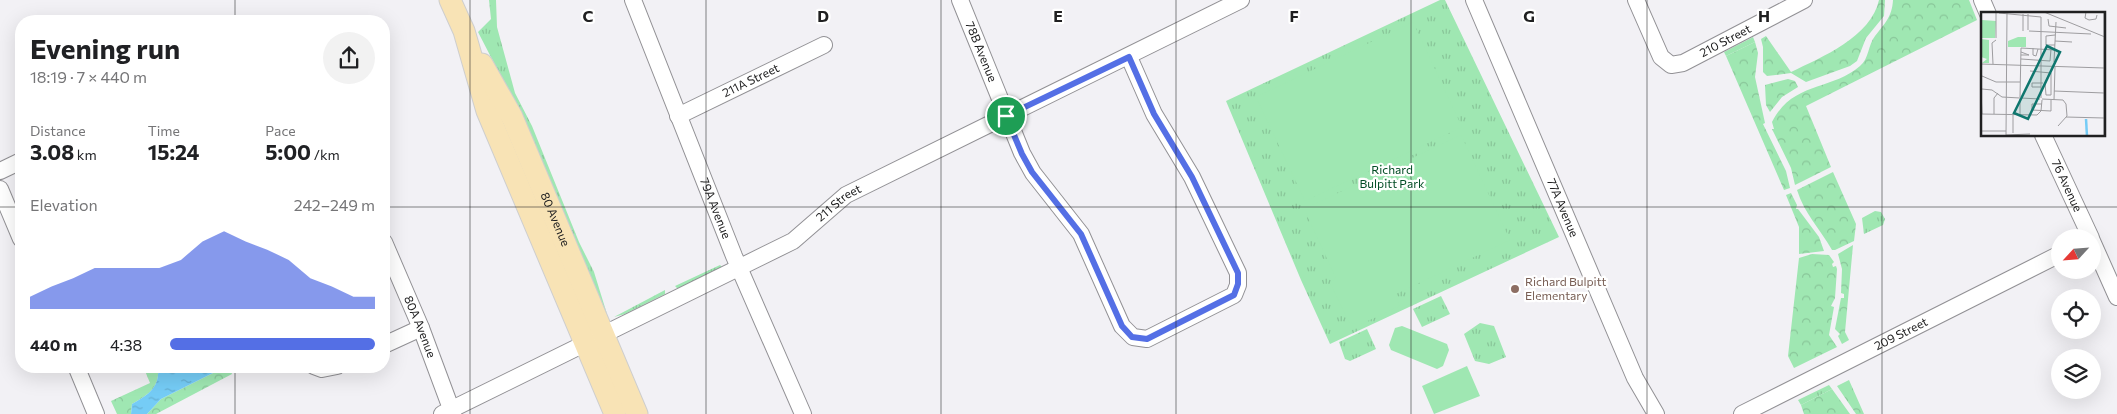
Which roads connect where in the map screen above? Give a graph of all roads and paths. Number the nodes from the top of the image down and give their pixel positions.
1 (450, 0) edge
2 (633, 0) edge
3 (960, 0) edge
4 (1240, 0) edge
5 (1474, 0) edge
6 (1636, 0) edge
7 (1804, 0) edge
8 (1982, 0) edge
9 (1987, 12) edge
10 (824, 45) dead end
11 (1129, 57) junction
12 (678, 116) junction
13 (1006, 116) junction
14 (2043, 136) edge
15 (15, 164) edge
16 (0, 171) edge
17 (0, 189) edge
18 (15, 225) edge
19 (2087, 229) edge
20 (390, 256) edge
21 (2051, 259) edge
22 (2101, 261) edge
23 (739, 268) junction
24 (2117, 297) edge
25 (421, 328) junction
26 (594, 338) junction
27 (390, 342) edge
28 (79, 373) edge
29 (1635, 378) junction
30 (449, 413) edge
31 (96, 414) edge
32 (615, 414) edge
33 (637, 414) edge
34 (803, 414) edge
35 (1646, 414) edge
36 (1656, 414) edge
37 (1742, 414) edge

1 - 26 main road, 80 Avenue
2 - 12 street, 79A Avenue
3 - 13 street, 78B Avenue
4 - 11 street, 211 Street
5 - 29 street, 77A Avenue
6 - 7 street, 210 Street
8 - 9 street
10 - 12 street, 211A Street
11 - 13 street, 211 Street
11 - 13 street, 78B Avenue
12 - 23 street, 79A Avenue
13 - 23 street, 211 Street
14 - 19 street, 76 Avenue
15 - 16 street
17 - 18 street
20 - 25 street, 80A Avenue
21 - 37 street, 209 Street
22 - 24 street
23 - 26 street, 211 Street
23 - 34 street, 79A Avenue
25 - 27 street
25 - 30 street, 80A Avenue
26 - 30 street, 211 Street
26 - 32 main road, 80 Avenue
26 - 33 main road, 80 Avenue
28 - 31 street
29 - 35 street
29 - 36 street, 77A Avenue

